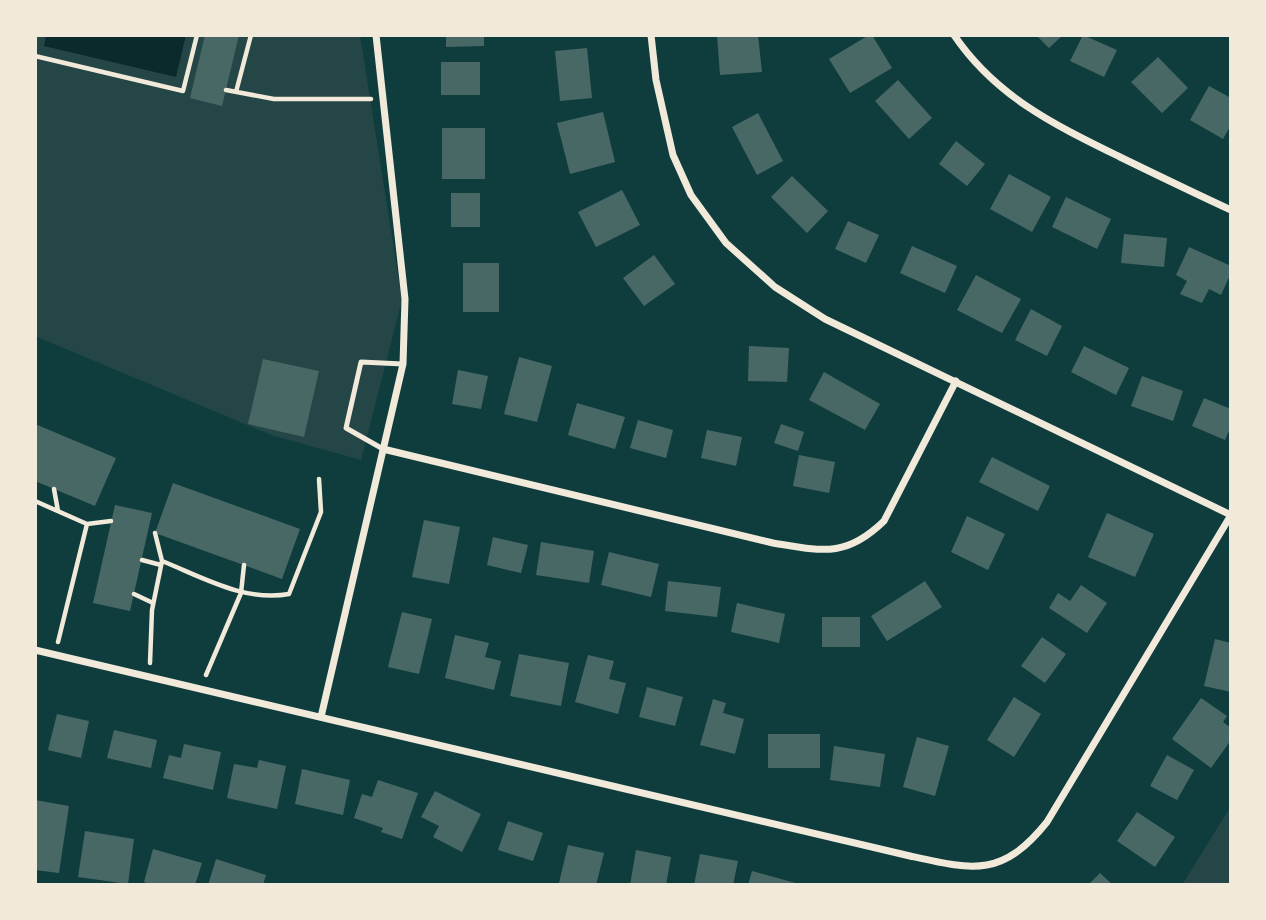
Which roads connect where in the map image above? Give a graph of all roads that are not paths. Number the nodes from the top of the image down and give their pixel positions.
1 (376, 35) edge
2 (652, 35) edge
3 (954, 35) edge
4 (1231, 211) edge
5 (403, 364) junction
6 (956, 381) junction
7 (383, 449) junction
8 (1231, 515) edge
9 (35, 650) edge
10 (321, 717) junction

1 - 5 street
2 - 6 street
3 - 4 street
5 - 7 street
5 - 7 lane
6 - 7 street
6 - 8 street
7 - 10 street
8 - 10 street
9 - 10 street

